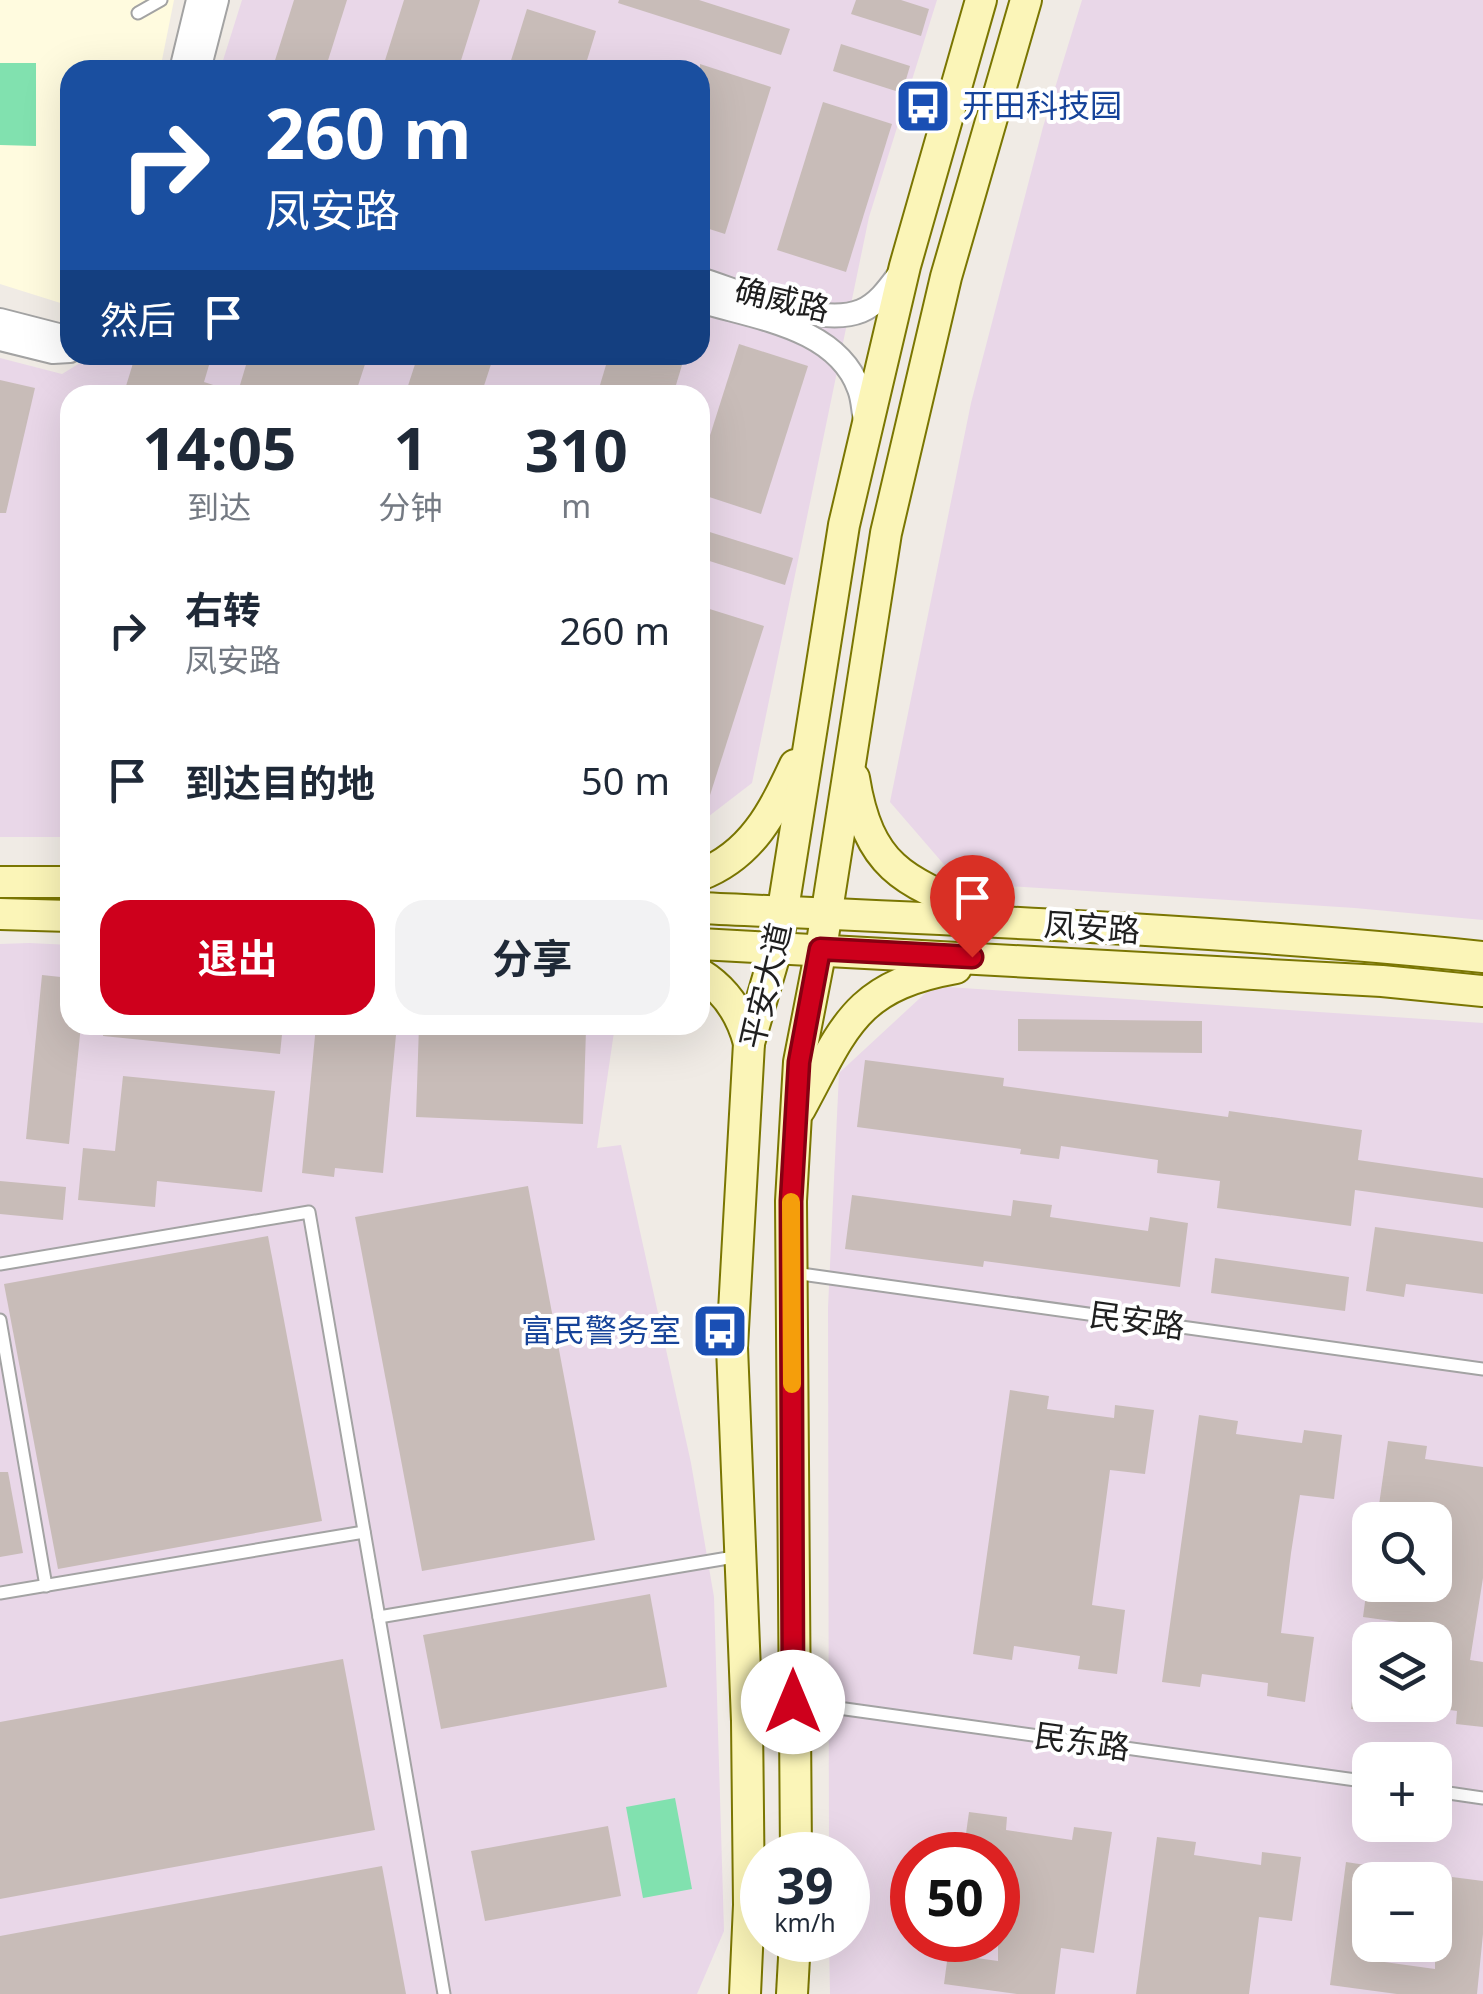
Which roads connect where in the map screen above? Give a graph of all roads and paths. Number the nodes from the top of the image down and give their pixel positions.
1 (161, 0) edge
2 (198, 0) edge
3 (217, 0) edge
4 (981, 0) edge
5 (1026, 0) edge
6 (138, 13) dead end
7 (183, 60) edge
8 (202, 60) edge
9 (904, 266) junction
10 (710, 282) edge
11 (710, 304) edge
12 (0, 320) edge
13 (60, 335) edge
14 (0, 340) edge
15 (60, 352) edge
16 (866, 424) junction
17 (811, 730) junction
18 (851, 756) junction
19 (710, 869) edge
20 (0, 882) edge
21 (60, 882) edge
22 (710, 908) edge
23 (783, 912) junction
24 (826, 913) junction
25 (0, 914) edge
26 (60, 916) edge
27 (1008, 923) junction
28 (710, 944) edge
29 (777, 947) junction
30 (820, 949) junction
31 (1483, 956) edge
32 (1005, 959) junction
33 (710, 983) edge
34 (1483, 991) edge
35 (749, 1043) junction
36 (796, 1116) junction
37 (0, 1264) edge
38 (791, 1272) junction
39 (0, 1320) edge
40 (1483, 1369) edge
41 (364, 1532) junction
42 (740, 1556) junction
43 (46, 1586) junction
44 (0, 1593) edge
45 (379, 1617) junction
46 (793, 1702) junction
47 (1352, 1780) edge
48 (1452, 1794) edge
49 (1483, 1798) edge
50 (796, 1832) edge
51 (794, 1962) edge
52 (444, 1994) edge
53 (745, 1994) edge
54 (792, 1994) edge

1 - 6 lane
2 - 7 street
3 - 8 street
4 - 9 main road, 平安大道
5 - 18 main road, 平安大道
9 - 10 street, 确威路
9 - 16 main road, 平安大道
11 - 16 street, 确威路
12 - 13 street
14 - 15 street
16 - 17 main road, 平安大道
17 - 19 main road
17 - 23 main road, 平安大道
18 - 24 main road, 平安大道
18 - 27 main road
20 - 21 main road
22 - 23 main road, 凤安路
23 - 24 main road, 凤安路
23 - 29 main road, 平安大道
24 - 27 main road, 凤安路
24 - 30 main road, 平安大道
25 - 26 main road
27 - 31 main road, 凤安路
28 - 29 main road, 凤安路
29 - 30 main road, 凤安路
29 - 35 main road, 平安大道
30 - 32 main road, 凤安路
30 - 36 main road, 平安大道
32 - 34 main road, 凤安路
32 - 36 main road
33 - 35 main road
35 - 42 main road, 平安大道
36 - 38 main road, 平安大道
37 - 41 lane
38 - 40 lane, 民安路
38 - 46 main road, 平安大道
39 - 43 lane
41 - 43 lane
41 - 45 lane
42 - 45 lane
42 - 53 main road, 平安大道
43 - 44 lane
45 - 52 lane
46 - 47 lane, 民东路
46 - 50 main road, 平安大道
48 - 49 lane
51 - 54 main road

